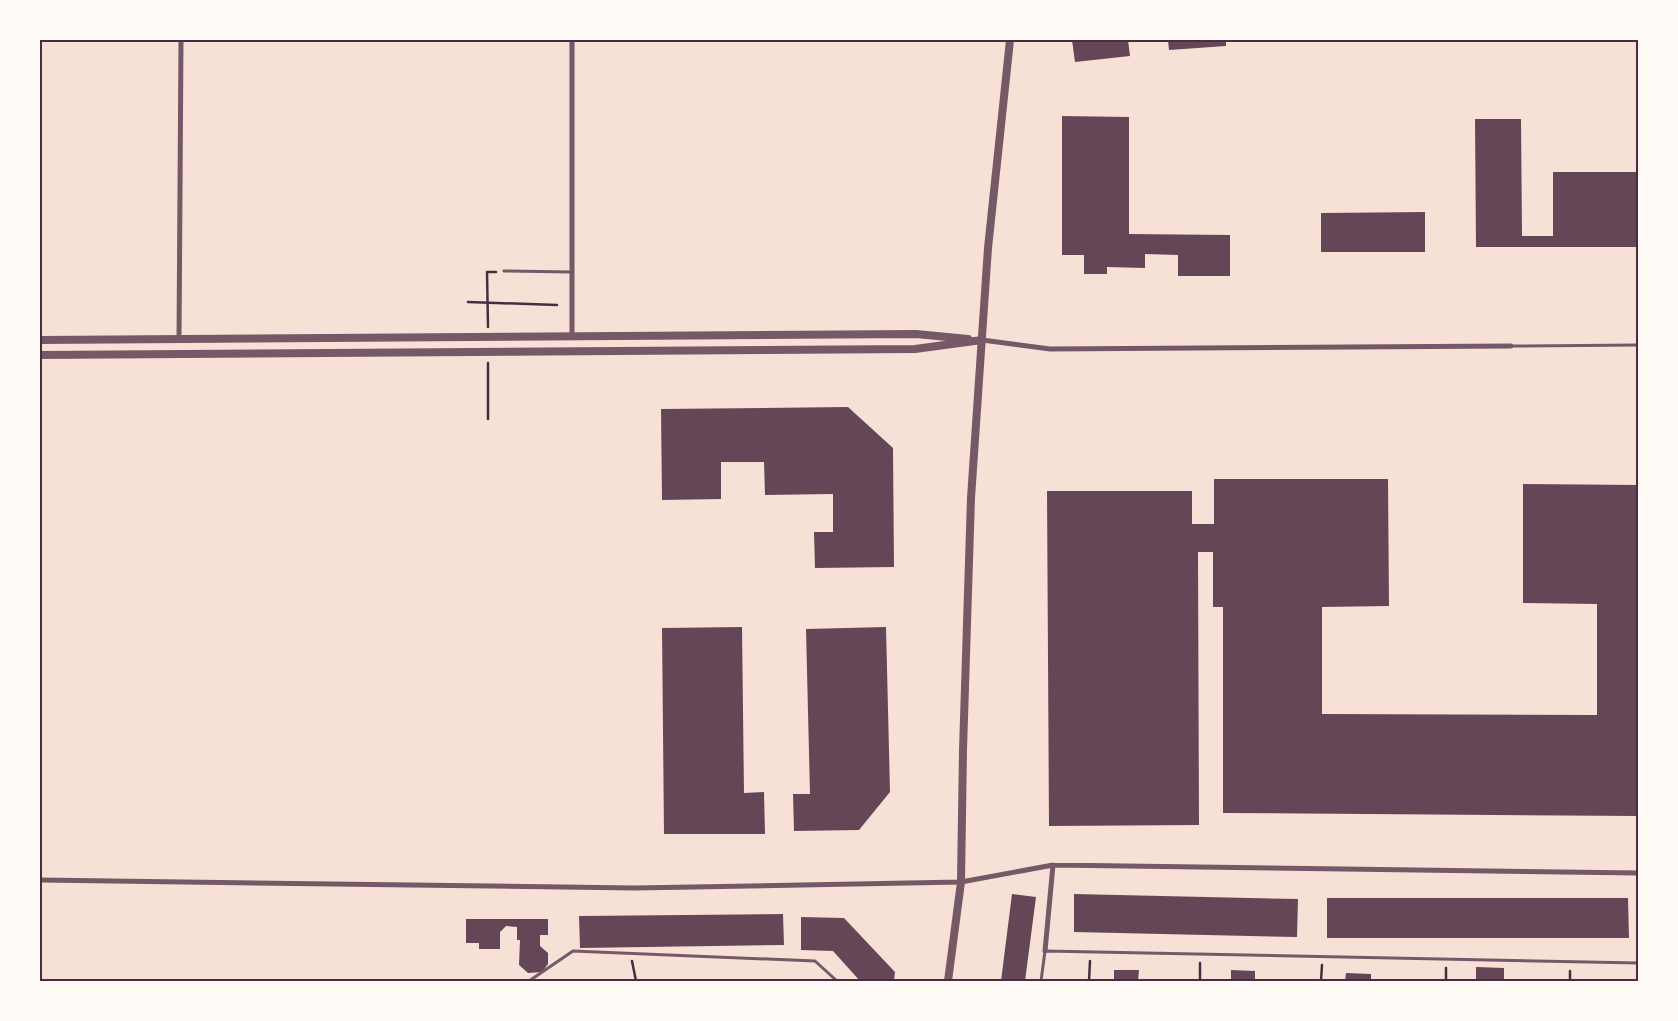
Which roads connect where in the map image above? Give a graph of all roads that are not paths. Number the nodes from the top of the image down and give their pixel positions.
1 (181, 40) edge
2 (572, 40) edge
3 (1010, 40) edge
4 (504, 272) road end
5 (572, 272) junction
6 (572, 336) junction
7 (40, 340) edge
8 (179, 340) junction
9 (982, 340) junction
10 (1638, 345) edge
11 (1511, 346) joint
12 (40, 355) edge
13 (1053, 865) junction
14 (1638, 873) edge
15 (40, 880) edge
16 (961, 882) junction
17 (1045, 951) junction
18 (1638, 963) edge
19 (529, 981) edge
20 (837, 981) edge
21 (948, 981) edge
22 (1041, 981) edge

1 - 8 street
2 - 5 street
3 - 9 street
4 - 5 lane
5 - 6 street
6 - 8 street
6 - 9 street
7 - 8 street
9 - 11 street
9 - 12 street
9 - 16 street
10 - 11 lane
13 - 14 street
13 - 16 street
13 - 17 street
15 - 16 street
16 - 21 street
17 - 18 lane
17 - 22 lane
19 - 20 lane

